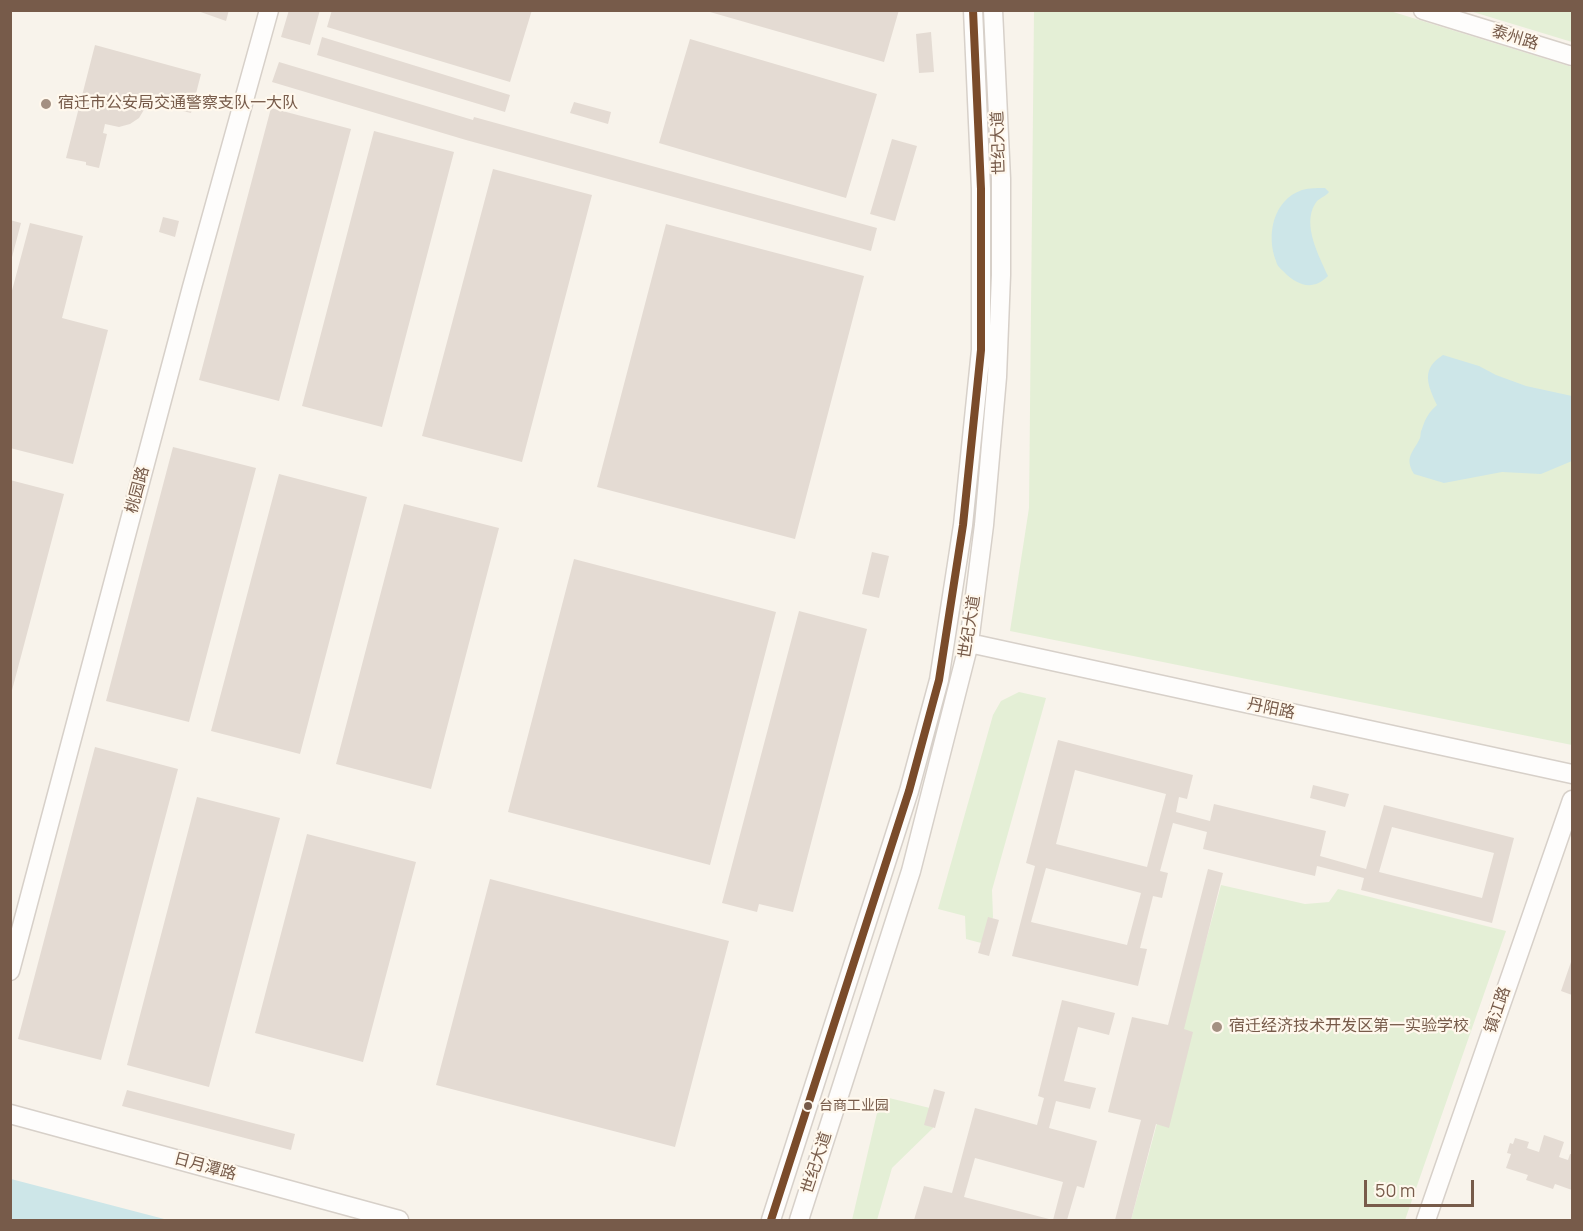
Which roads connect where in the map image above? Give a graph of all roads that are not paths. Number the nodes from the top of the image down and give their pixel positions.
1 (269, 10) edge
2 (973, 10) edge
3 (993, 10) edge
4 (1424, 10) edge
5 (1572, 56) edge
6 (969, 643) junction
7 (1572, 774) edge
8 (1572, 800) edge
9 (10, 971) edge
10 (10, 1114) edge
11 (399, 1221) edge
12 (771, 1221) edge
13 (799, 1221) edge
14 (1426, 1221) edge

1 - 9 street, 桃园路
2 - 12 street, 世纪大道
3 - 6 street, 世纪大道
4 - 5 street, 泰州路
6 - 7 street, 丹阳路
6 - 13 street, 世纪大道
8 - 14 street, 镇江路
10 - 11 street, 日月潭路

